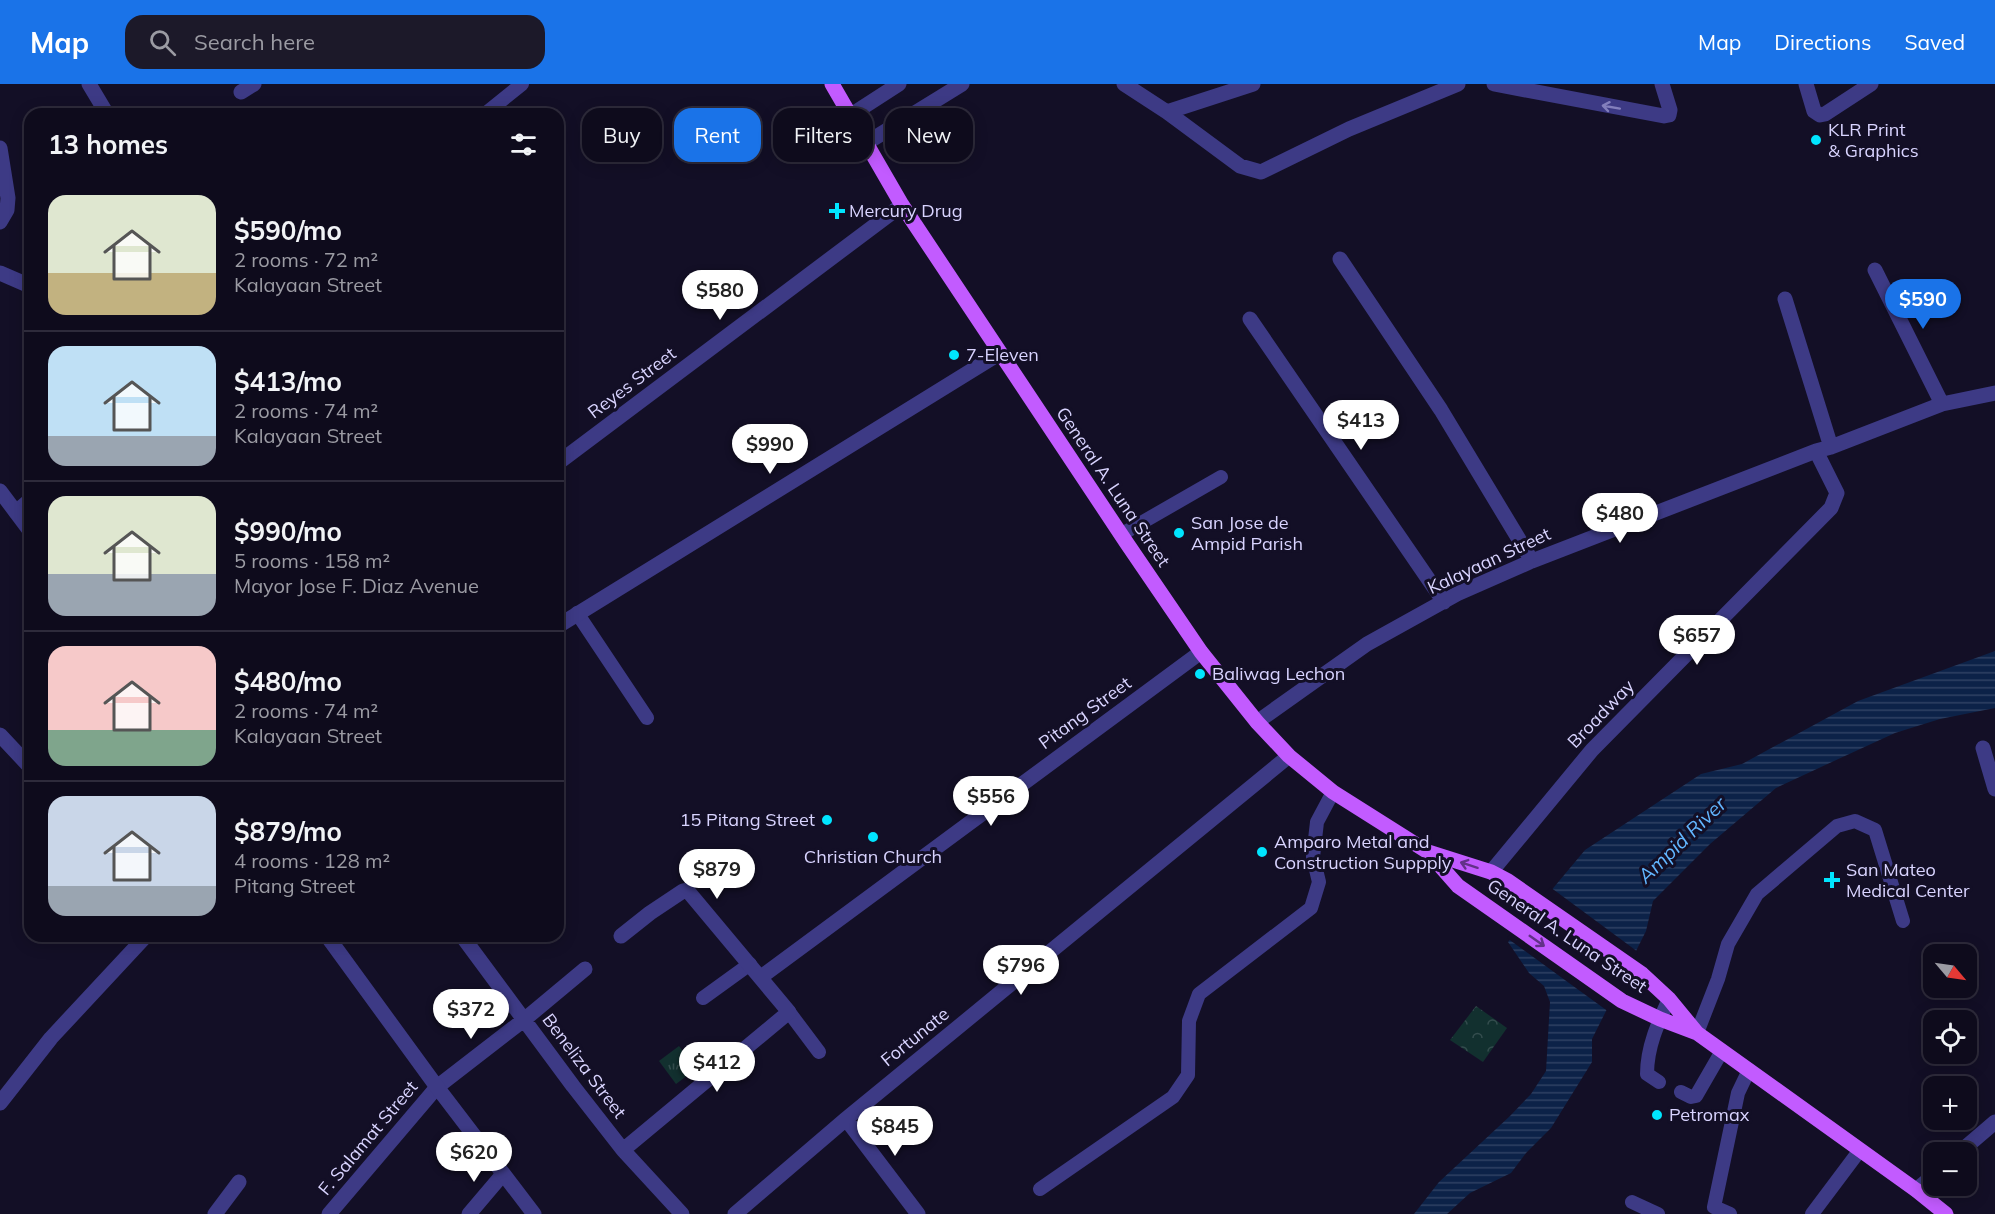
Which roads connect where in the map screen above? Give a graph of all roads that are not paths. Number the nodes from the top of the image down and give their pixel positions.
1 (89, 84) edge
2 (522, 84) edge
3 (832, 84) edge
4 (899, 84) edge
5 (962, 84) edge
6 (1124, 84) edge
7 (1253, 84) edge
8 (1458, 84) edge
9 (1494, 84) edge
10 (1662, 84) edge
11 (1806, 84) edge
12 (1871, 84) edge
13 (103, 108) edge
14 (492, 108) edge
15 (846, 108) edge
16 (863, 108) edge
17 (1167, 112) junction
18 (873, 139) edge
19 (0, 148) edge
20 (873, 151) edge
21 (902, 205) junction
22 (0, 222) edge
23 (1340, 259) dead end
24 (1875, 270) dead end
25 (0, 273) edge
26 (24, 283) edge
27 (1785, 299) dead end
28 (1250, 319) dead end
29 (1000, 353) junction
30 (1995, 393) edge
31 (1942, 404) junction
32 (1831, 447) junction
33 (1816, 451) junction
34 (564, 458) edge
35 (1221, 477) dead end
36 (0, 491) edge
37 (24, 505) edge
38 (16, 512) junction
39 (24, 523) edge
40 (1122, 534) junction
41 (1532, 561) junction
42 (1444, 602) junction
43 (577, 613) junction
44 (564, 622) edge
45 (1201, 652) junction
46 (647, 717) dead end
47 (1257, 722) junction
48 (0, 735) edge
49 (1983, 748) dead end
50 (1289, 756) junction
51 (24, 761) edge
52 (1995, 789) edge
53 (1333, 792) junction
54 (1428, 852) junction
55 (1491, 872) junction
56 (1903, 921) dead end
57 (621, 936) dead end
58 (140, 942) edge
59 (331, 942) edge
60 (467, 942) edge
61 (750, 964) junction
62 (585, 969) dead end
63 (761, 977) junction
64 (703, 998) dead end
65 (1669, 999) junction
66 (789, 1012) junction
67 (525, 1019) junction
68 (1660, 1019) junction
69 (1697, 1033) junction
70 (1722, 1051) junction
71 (819, 1052) dead end
72 (1749, 1070) junction
73 (1659, 1082) dead end
74 (437, 1087) junction
75 (1681, 1092) dead end
76 (0, 1103) edge
77 (846, 1119) junction
78 (1995, 1122) edge
79 (1972, 1142) edge
80 (623, 1150) junction
81 (1860, 1150) junction
82 (503, 1174) junction
83 (239, 1182) dead end
84 (1923, 1184) edge
85 (1040, 1189) dead end
86 (1916, 1190) junction
87 (1632, 1202) dead end
88 (1711, 1210) edge
89 (215, 1214) edge
90 (329, 1214) edge
91 (469, 1214) edge
92 (534, 1214) edge
93 (682, 1214) edge
94 (735, 1214) edge
95 (918, 1214) edge
96 (1658, 1214) edge
97 (1730, 1214) edge
98 (1812, 1214) edge
99 (1946, 1214) edge

1 - 13 street
2 - 14 lane
3 - 15 main road, General A. Luna Street
4 - 16 street
5 - 18 street
6 - 17 street
7 - 17 street
8 - 17 street
10 -> 9 street
11 - 12 street
19 - 22 street
20 - 21 main road, General A. Luna Street
21 - 29 main road, General A. Luna Street
21 - 34 street, Reyes Street
23 - 41 street
24 - 31 street
25 - 26 street
27 - 32 street
28 - 42 street
29 - 40 main road, General A. Luna Street
29 - 43 street
30 - 31 street, Kalayaan Street
31 - 32 street, Kalayaan Street
32 - 33 street, Kalayaan Street
33 - 41 street, Kalayaan Street
33 - 55 street, Broadway
35 - 40 lane
36 - 38 street
37 - 38 street
38 - 39 street
40 - 45 main road, General A. Luna Street
41 - 42 street, Kalayaan Street
42 - 47 street, Kalayaan Street
43 - 44 street
43 - 46 lane
45 - 47 main road, General A. Luna Street
45 - 63 street, Pitang Street
47 - 50 main road, General A. Luna Street
48 - 51 street
49 - 52 street
50 - 53 main road, General A. Luna Street
50 - 77 street, Fortunate
53 - 54 main road, General A. Luna Street
53 - 85 lane
55 -> 54 main road, General A. Luna Street
54 -> 68 main road, General A. Luna Street
55 - 65 main road, General A. Luna Street
56 - 69 lane
57 - 61 street
58 - 76 street
59 - 74 street
60 - 67 street, Beneliza Street
61 - 63 street
61 - 64 lane
62 - 67 street, F. Salamat Street
63 - 66 street
65 - 68 lane
65 - 69 main road, General A. Luna Street
66 - 71 lane
66 - 80 street
67 - 74 street, F. Salamat Street
67 - 80 street, Beneliza Street
68 - 69 main road, General A. Luna Street
68 - 73 lane
69 - 70 main road, General A. Luna Street
70 - 72 main road, General A. Luna Street
70 - 75 lane
72 - 81 main road, General A. Luna Street
72 - 88 lane
74 - 82 street
74 - 90 street, F. Salamat Street
77 - 94 street, Fortunate
77 - 95 street
78 - 79 street
80 - 93 street, Beneliza Street
81 - 86 main road, General A. Luna Street
81 - 98 lane
82 - 91 street
82 - 92 street
83 - 89 street
84 - 86 street
86 - 99 main road, General A. Luna Street
87 - 96 lane
88 - 97 lane

